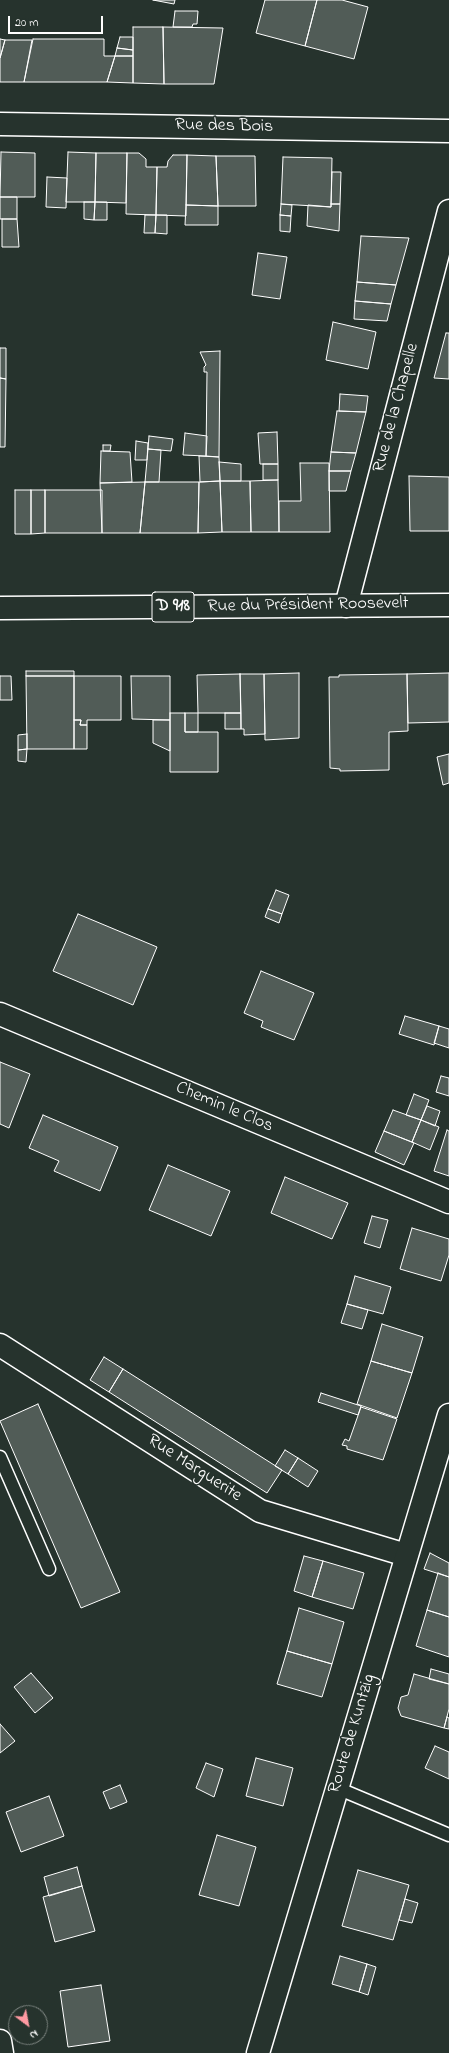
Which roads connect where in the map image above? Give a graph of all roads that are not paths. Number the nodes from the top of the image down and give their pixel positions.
1 (0, 124) edge
2 (449, 130) edge
3 (449, 211) edge
4 (449, 605) edge
5 (346, 606) junction
6 (0, 608) edge
7 (0, 1014) edge
8 (449, 1202) edge
9 (0, 1345) edge
10 (449, 1415) edge
11 (0, 1457) edge
12 (406, 1555) junction
13 (49, 1569) dead end
14 (337, 1788) junction
15 (449, 1835) edge
16 (0, 2041) edge
17 (2, 2053) edge
18 (258, 2053) edge

1 - 2 street, Rue des Bois
3 - 5 street, Rue de la Chapelle
4 - 5 street, Rue du Président Roosevelt / D 918
5 - 6 street, Rue du Président Roosevelt / D 918
7 - 8 street, Chemin le Clos
9 - 12 street, Rue Marguerite
10 - 12 street, Route de Kuntzig
11 - 13 lane
12 - 14 street, Route de Kuntzig
14 - 15 lane
14 - 18 street, Route de Kuntzig
16 - 17 street

